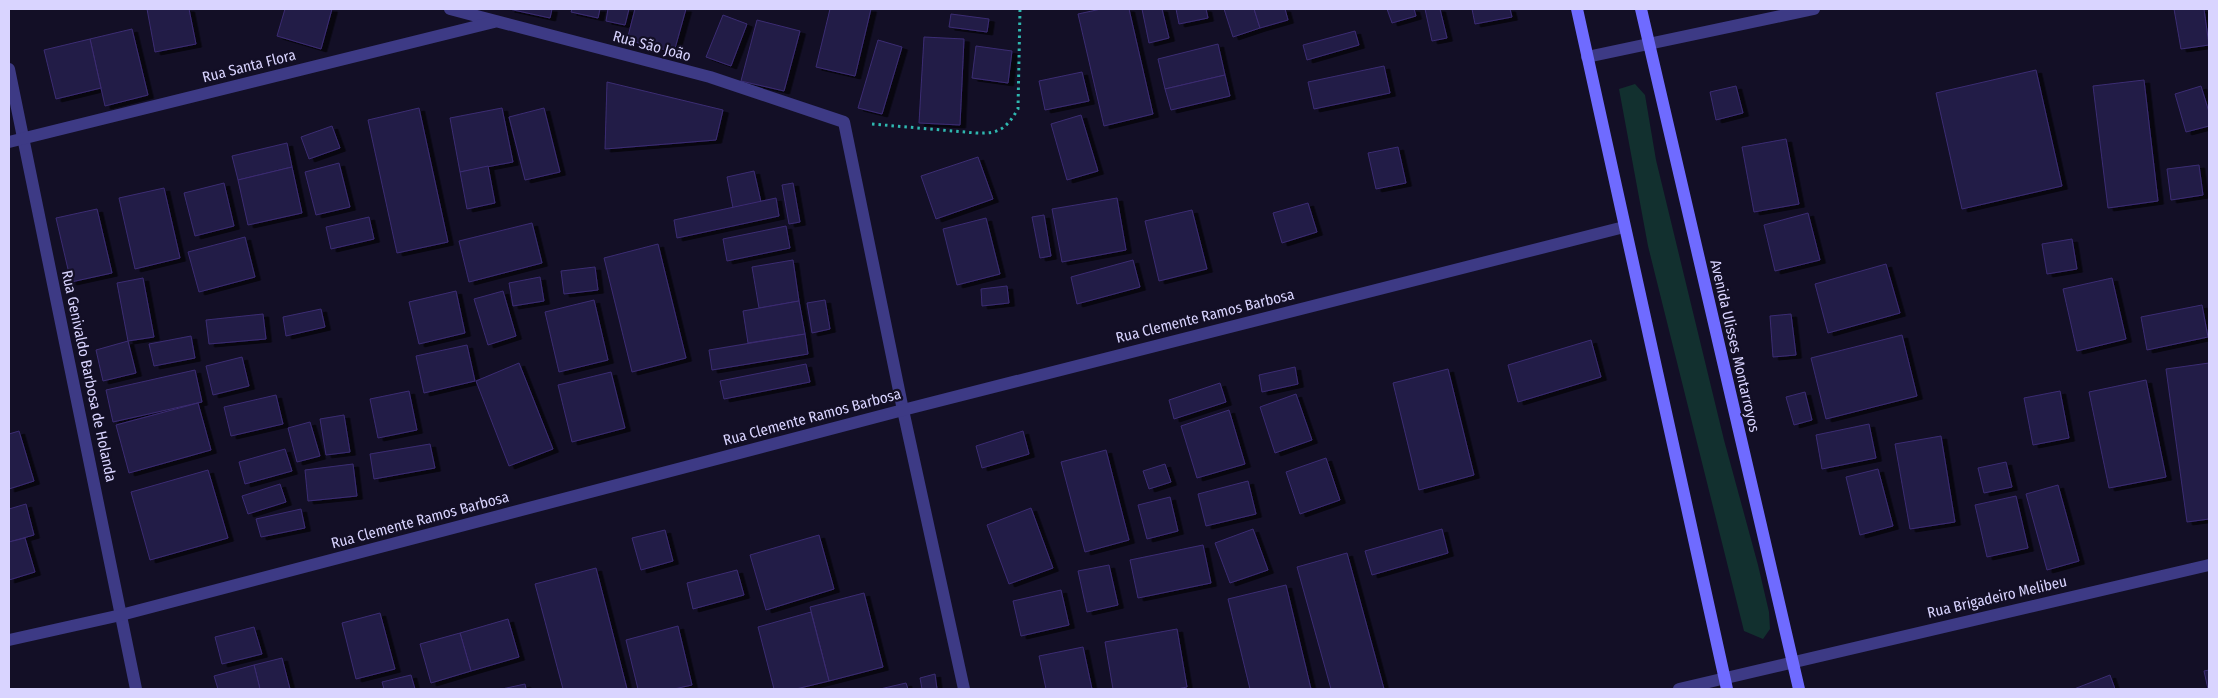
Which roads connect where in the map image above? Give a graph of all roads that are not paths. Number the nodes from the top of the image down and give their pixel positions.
1 (450, 9) edge
2 (1577, 9) edge
3 (1642, 9) edge
4 (1814, 9) edge
5 (496, 22) junction
6 (1648, 43) junction
7 (1586, 58) junction
8 (9, 69) edge
9 (24, 138) junction
10 (9, 142) edge
11 (1624, 227) junction
12 (902, 410) junction
13 (2209, 565) edge
14 (121, 615) junction
15 (9, 640) edge
16 (1792, 662) junction
17 (1726, 684) edge
18 (136, 689) edge
19 (964, 689) edge
20 (1679, 689) edge
21 (1799, 689) edge

1 - 5 street, Rua São João
2 - 7 main road
3 - 6 main road, Avenida Ulisses Montarroyos
4 - 6 street
5 - 9 street, Rua Santa Flora
5 - 12 street, Rua São João
6 - 7 street
6 - 16 main road, Avenida Ulisses Montarroyos
7 - 11 main road
8 - 9 street, Rua Genivaldo Barbosa de Holanda
9 - 10 street, Rua Santa Flora
9 - 14 street, Rua Genivaldo Barbosa de Holanda
11 - 12 street, Rua Clemente Ramos Barbosa
11 - 17 main road
12 - 14 street, Rua Clemente Ramos Barbosa
12 - 19 street
13 - 16 street, Rua Brigadeiro Melibeu
14 - 15 street, Rua Clemente Ramos Barbosa
14 - 18 street, Rua Genivaldo Barbosa de Holanda
16 - 17 street, Rua Brigadeiro Melibeu
16 - 21 main road, Avenida Ulisses Montarroyos
17 - 20 street, Rua Brigadeiro Melibeu

